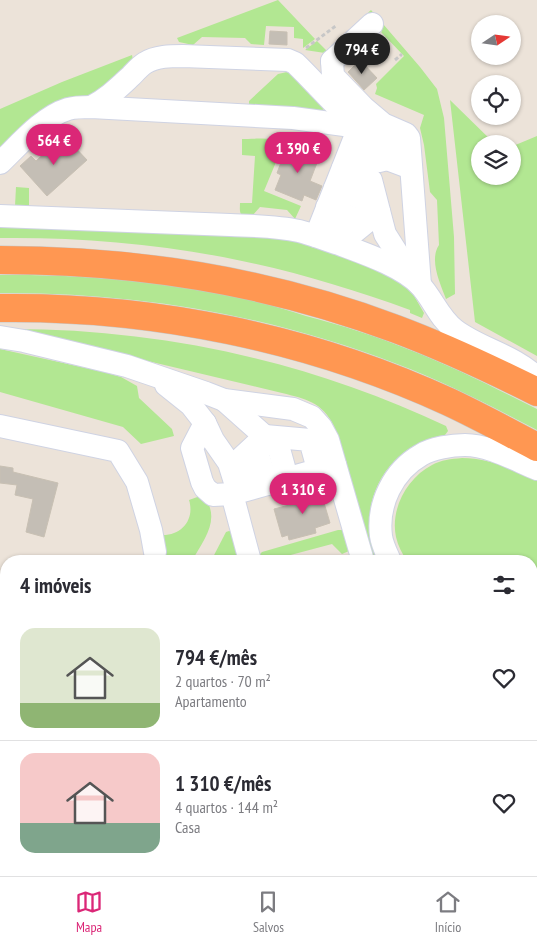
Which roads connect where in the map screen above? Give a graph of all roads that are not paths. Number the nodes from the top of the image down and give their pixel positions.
1 (372, 24) dead end
2 (288, 60) junction
3 (332, 61) junction
4 (91, 107) junction
5 (0, 163) edge
6 (411, 168) junction
7 (339, 177) junction
8 (379, 212) junction
9 (0, 216) edge
10 (0, 260) edge
11 (420, 285) junction
12 (0, 308) edge
13 (0, 337) edge
14 (127, 366) junction
15 (537, 378) edge
16 (537, 392) edge
17 (224, 400) junction
18 (0, 426) edge
19 (209, 432) junction
20 (265, 436) junction
21 (537, 447) edge
22 (537, 469) edge
23 (270, 483) junction
24 (155, 552) dead end
25 (252, 555) edge
26 (356, 555) edge
27 (388, 555) edge

1 - 3 lane
2 - 3 lane
2 - 4 lane
2 - 7 lane
3 - 7 lane
4 - 5 lane
4 - 7 lane
6 - 7 lane
6 - 7 lane
6 - 11 lane
7 - 8 lane
7 - 8 lane
7 - 8 lane
7 - 9 lane
7 - 11 lane
8 - 11 lane
10 - 16 highway
11 - 15 lane
12 - 21 highway
13 - 14 lane
14 - 17 lane
14 - 19 lane
17 - 20 lane
17 - 23 lane
18 - 24 lane
19 - 23 lane
19 - 23 lane
20 - 23 lane
20 - 23 lane
20 - 23 lane
22 - 27 lane
23 - 25 lane
23 - 26 lane

